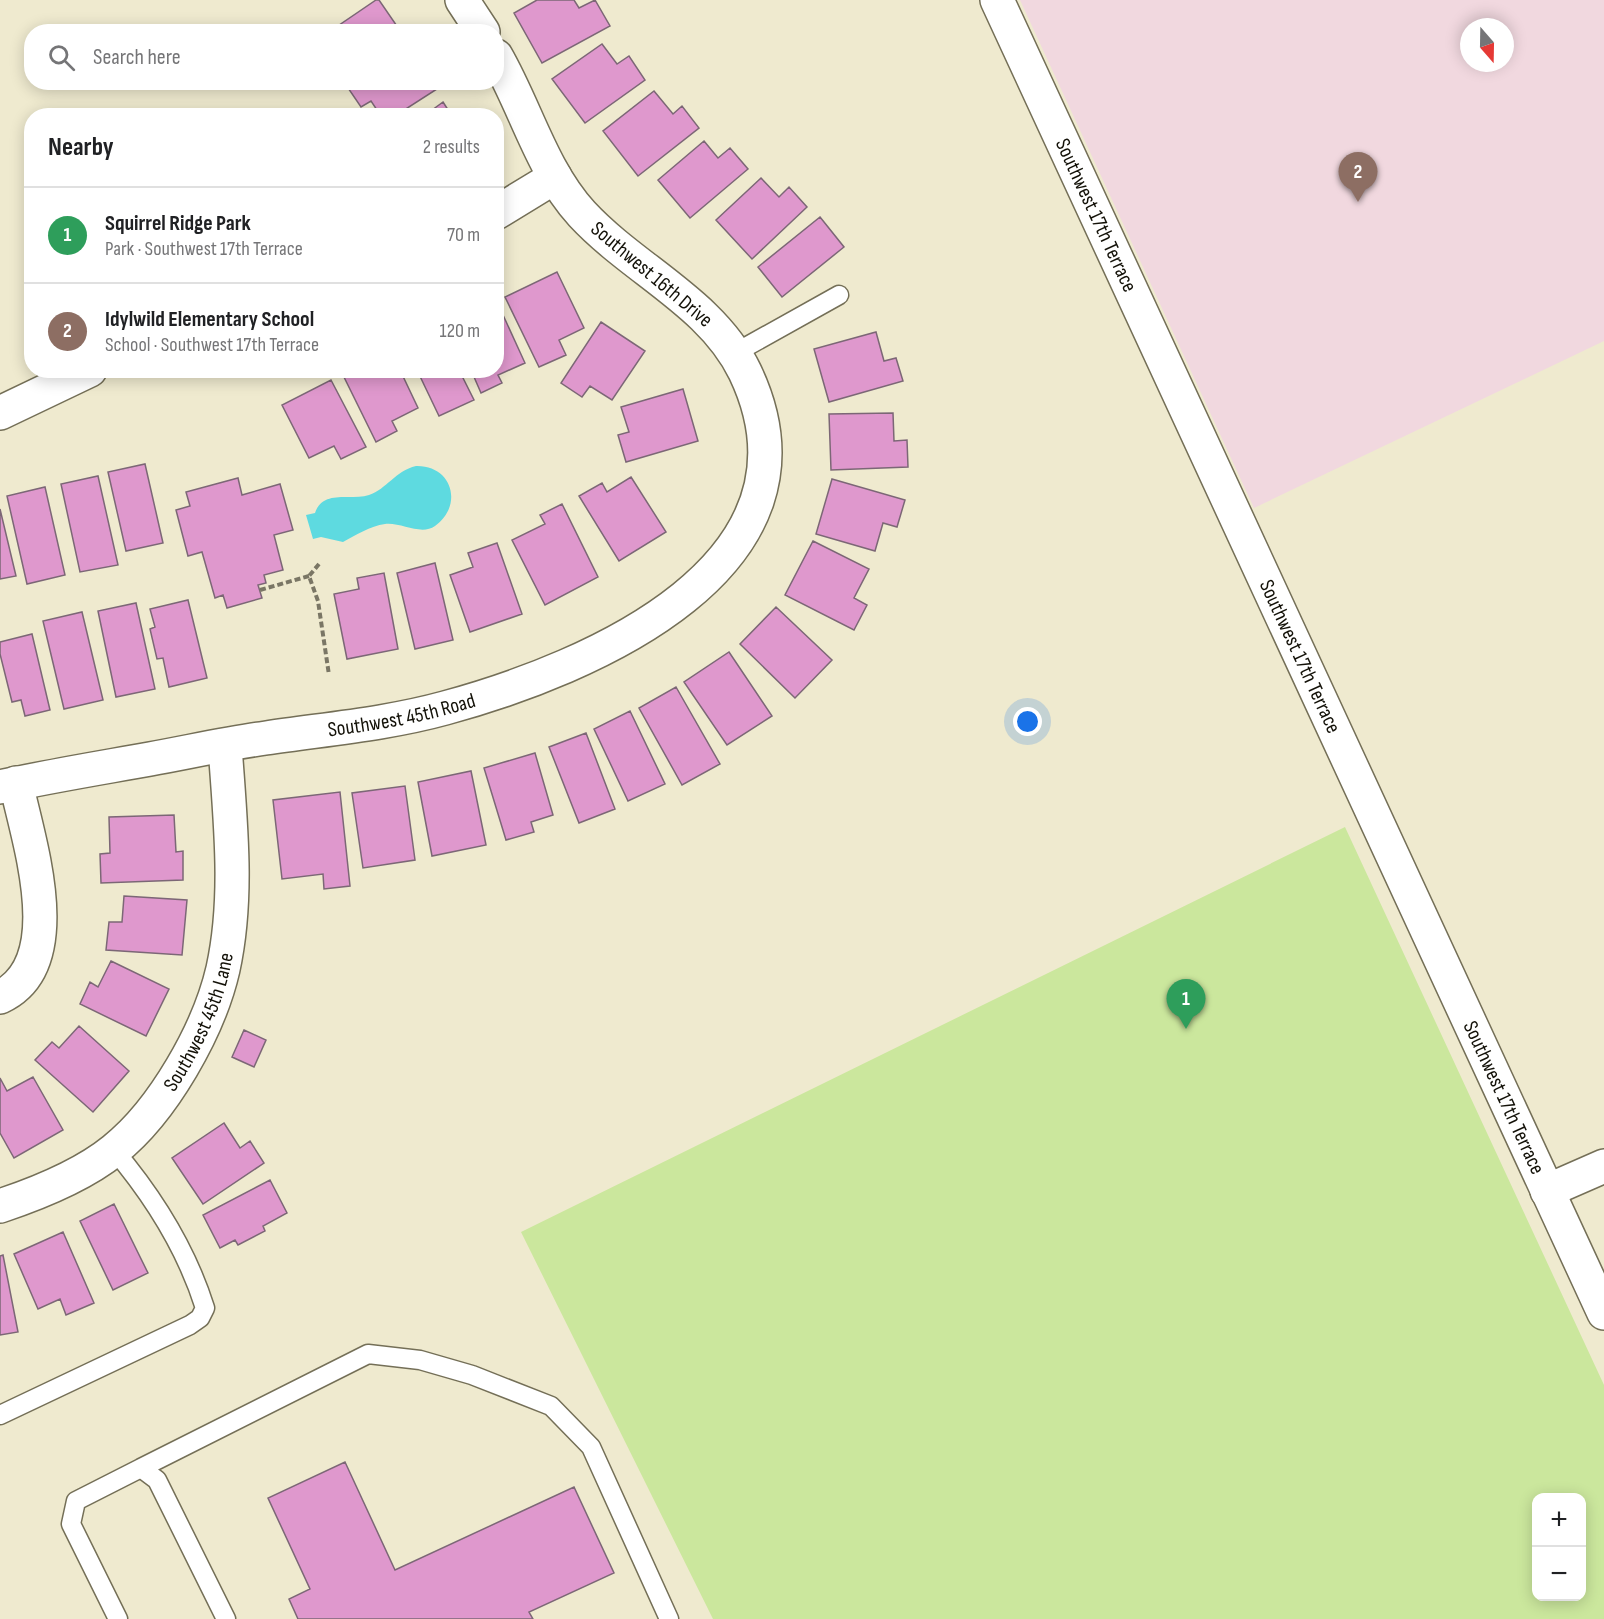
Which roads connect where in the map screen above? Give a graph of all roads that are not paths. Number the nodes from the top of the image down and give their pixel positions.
1 (462, 0) edge
2 (997, 0) edge
3 (478, 24) edge
4 (504, 72) edge
5 (555, 177) junction
6 (504, 208) edge
7 (839, 296) dead end
8 (735, 353) junction
9 (73, 378) edge
10 (0, 413) edge
11 (741, 537) joint
12 (225, 746) junction
13 (8, 785) edge
14 (0, 997) edge
15 (114, 1150) junction
16 (1604, 1166) edge
17 (1547, 1191) junction
18 (0, 1206) edge
19 (1604, 1313) edge
20 (0, 1415) edge
21 (141, 1468) junction
22 (118, 1619) edge
23 (226, 1619) edge
24 (669, 1619) edge

1 - 3 street
2 - 17 street, Southwest 17th Terrace
4 - 5 street, Southwest 16th Drive
5 - 6 street
5 - 8 street, Southwest 16th Drive
7 - 8 lane
8 - 11 street, Southwest 16th Drive
9 - 10 street
11 - 12 street, Southwest 45th Road
12 - 13 street, Southwest 45th Road
12 - 15 street, Southwest 45th Lane
13 - 14 street, Southwest 45th Road
15 - 18 street, Southwest 45th Lane
15 - 20 lane
16 - 17 street
17 - 19 street, Southwest 17th Terrace
21 - 22 lane
21 - 23 lane
21 - 24 lane

